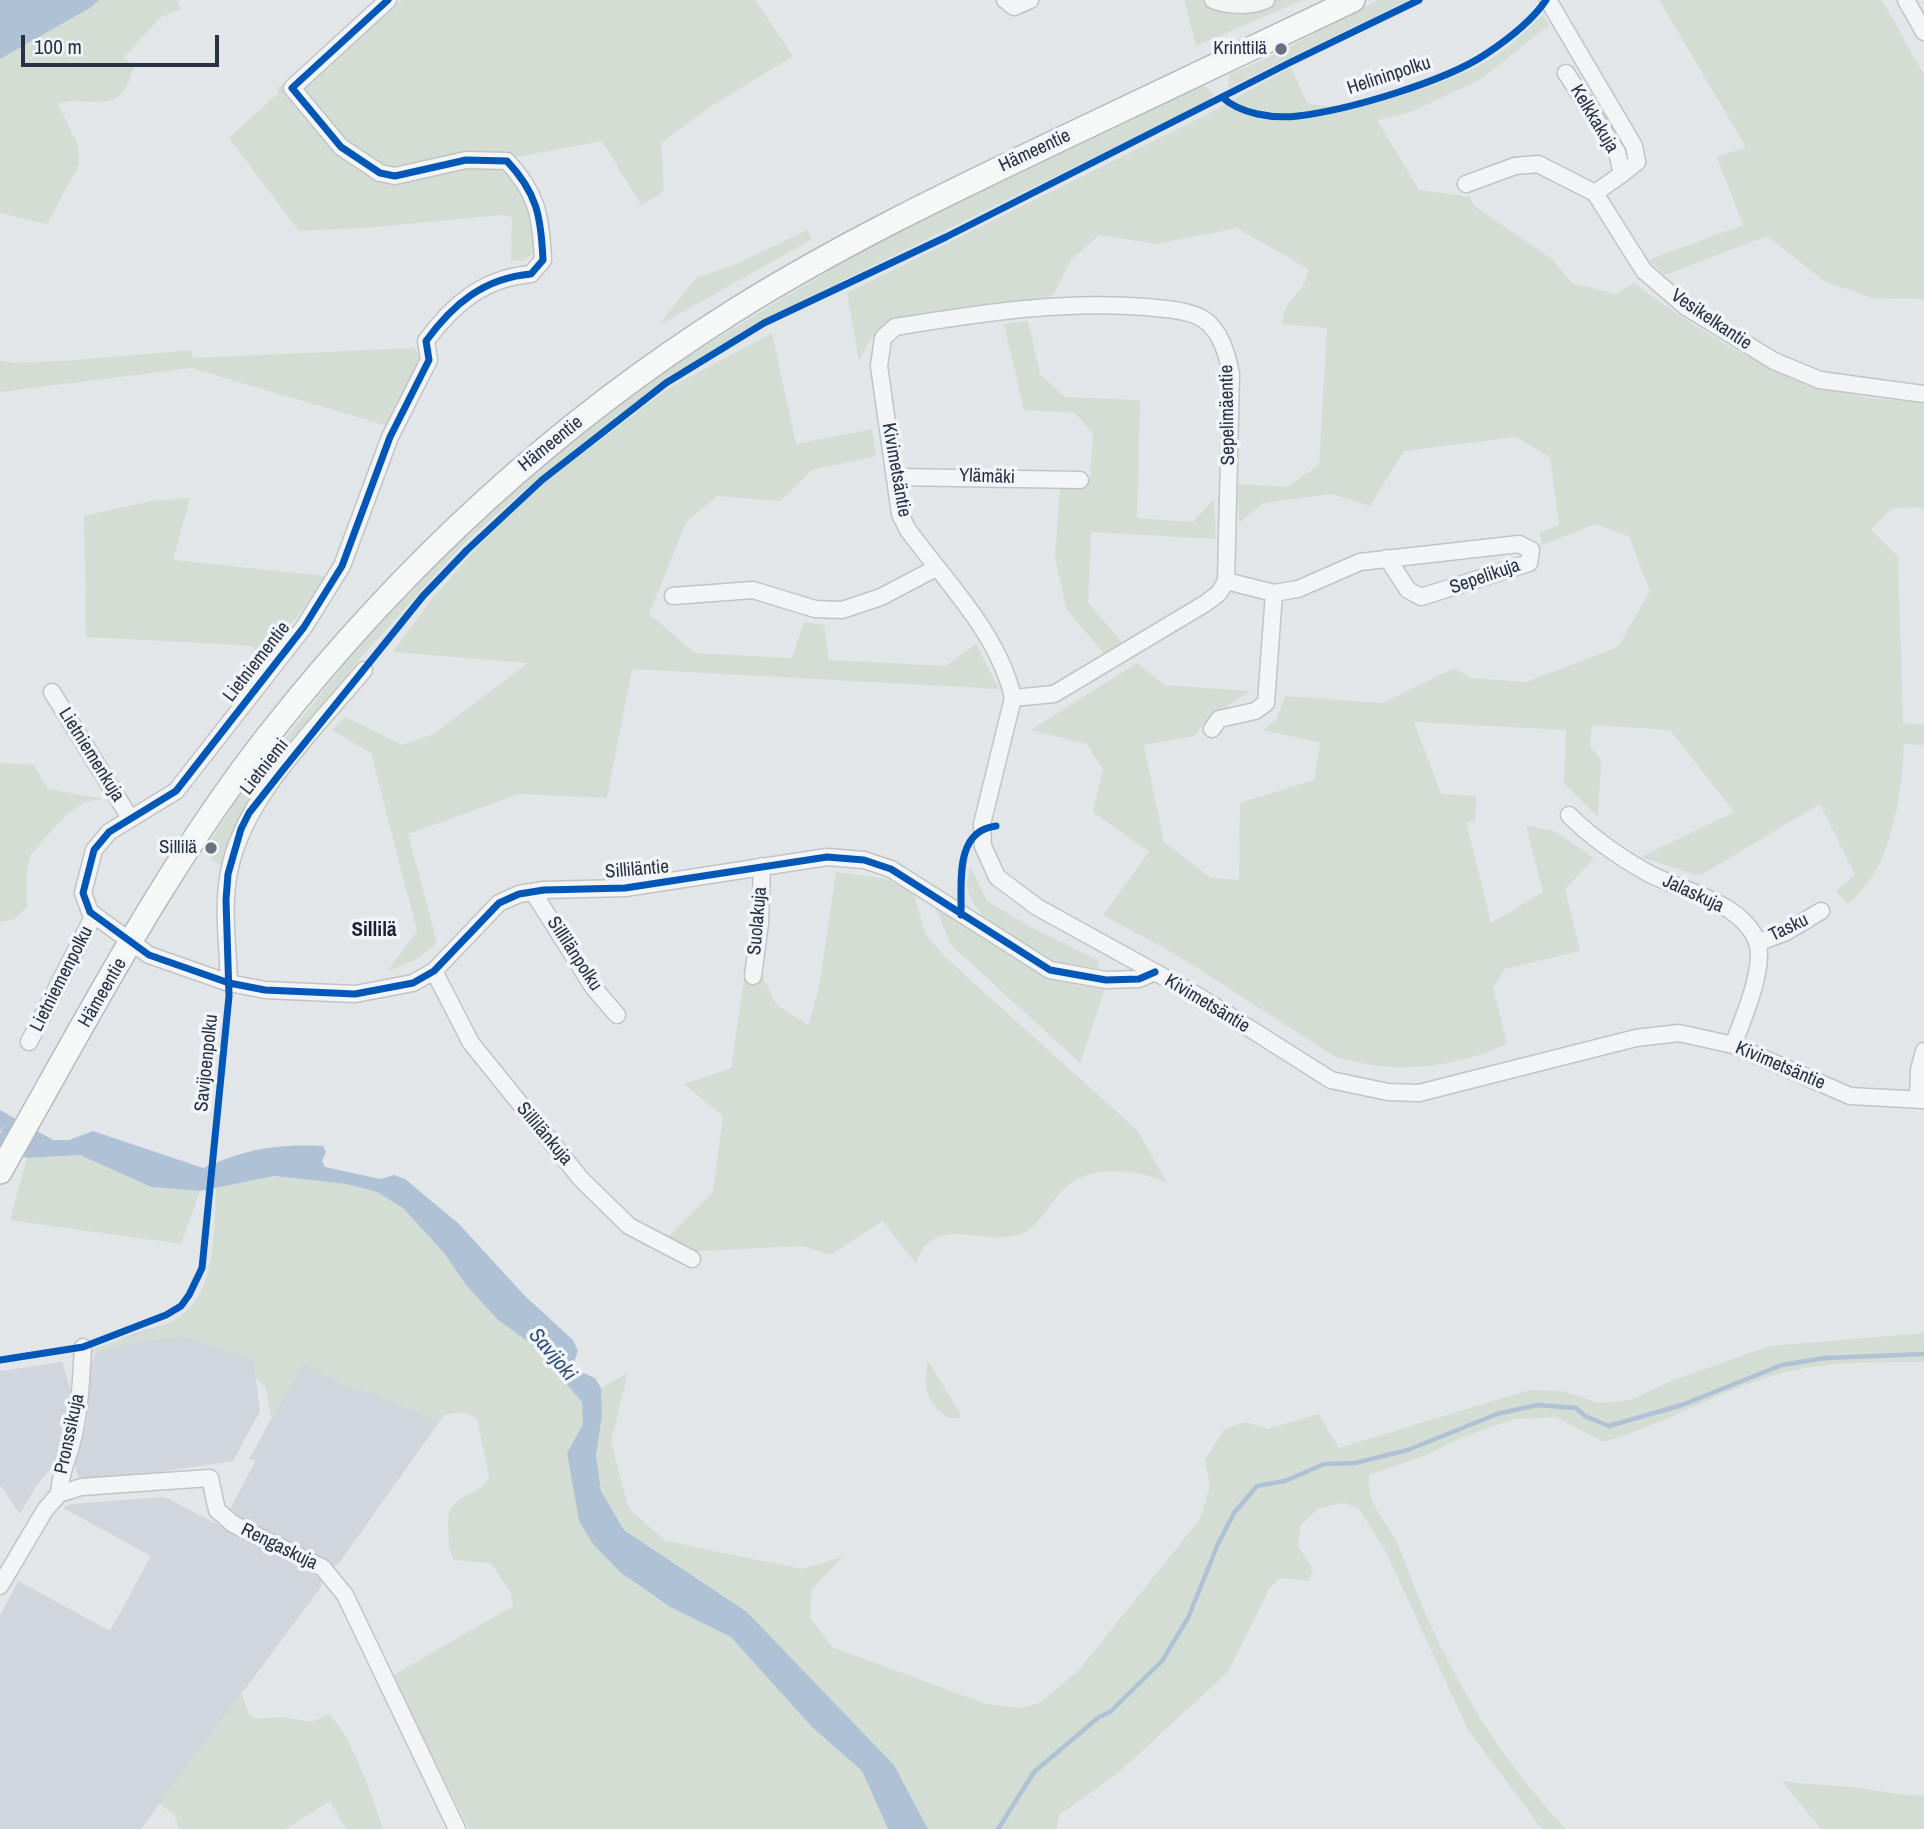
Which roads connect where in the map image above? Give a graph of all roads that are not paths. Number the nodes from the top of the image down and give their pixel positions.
1 (388, 0) edge
2 (1005, 0) edge
3 (1030, 0) edge
4 (1213, 0) edge
5 (1266, 0) edge
6 (1353, 0) edge
7 (1548, 0) edge
8 (1906, 0) edge
9 (1924, 32) edge
10 (1566, 73) dead end
11 (1623, 173) junction
12 (1466, 184) dead end
13 (1595, 193) junction
14 (895, 327) joint
15 (1924, 394) edge
16 (895, 477) junction
17 (1080, 480) dead end
18 (1387, 558) junction
19 (936, 568) junction
20 (1226, 581) junction
21 (1274, 593) junction
22 (673, 596) dead end
23 (364, 670) dead end
24 (52, 692) dead end
25 (1013, 698) junction
26 (1212, 729) dead end
27 (1569, 815) dead end
28 (130, 818) junction
29 (762, 866) junction
30 (533, 892) junction
31 (1821, 911) dead end
32 (94, 915) junction
33 (1757, 943) junction
34 (131, 945) junction
35 (434, 971) junction
36 (1154, 972) junction
37 (753, 976) dead end
38 (229, 984) junction
39 (617, 1016) dead end
40 (29, 1042) dead end
41 (1733, 1045) junction
42 (1924, 1051) edge
43 (1921, 1100) edge
44 (0, 1172) edge
45 (692, 1259) dead end
46 (83, 1347) dead end
47 (59, 1494) junction
48 (0, 1586) edge
49 (457, 1829) edge

1 - 28 street, Lietniementie
2 - 3 street
4 - 5 street
6 - 34 highway, Hämeentie
7 - 11 street
8 - 9 street
10 - 11 street, Kelkkakuja
11 - 13 street, Kelkkakuja
12 - 13 street
13 - 15 street, Vesikelkantie
14 - 16 street, Kivimetsäntie
14 - 20 street, Sepelimäentie
16 - 17 street, Ylämäki
16 - 19 street, Kivimetsäntie
18 - 18 street, Sepelikuja
18 - 21 street, Sepelikuja
19 - 22 street
19 - 25 street, Kivimetsäntie
20 - 21 street, Sepelikuja
20 - 25 street
21 - 26 street
23 - 38 street, Lietniemi
24 - 28 street, Lietniemenkuja
25 - 36 street, Kivimetsäntie
27 - 33 street, Jalaskuja
28 - 32 street, Lietniementie
29 - 30 street, Silliläntie
29 - 36 street, Silliläntie
29 - 37 street, Suolakuja
30 - 35 street, Silliläntie
30 - 39 street, Sillilänpolku
31 - 33 street, Tasku
32 - 34 street
32 - 40 street, Lietniemenpolku
33 - 41 street
34 - 38 street, Silliläntie
34 - 44 highway, Hämeentie
35 - 38 street, Silliläntie
35 - 45 street, Sillilänkuja
36 - 41 street, Kivimetsäntie
41 - 43 street, Kivimetsäntie
42 - 43 street
46 - 47 street, Pronssikuja
47 - 48 street, Pronssikuja
47 - 49 street, Rengaskuja

